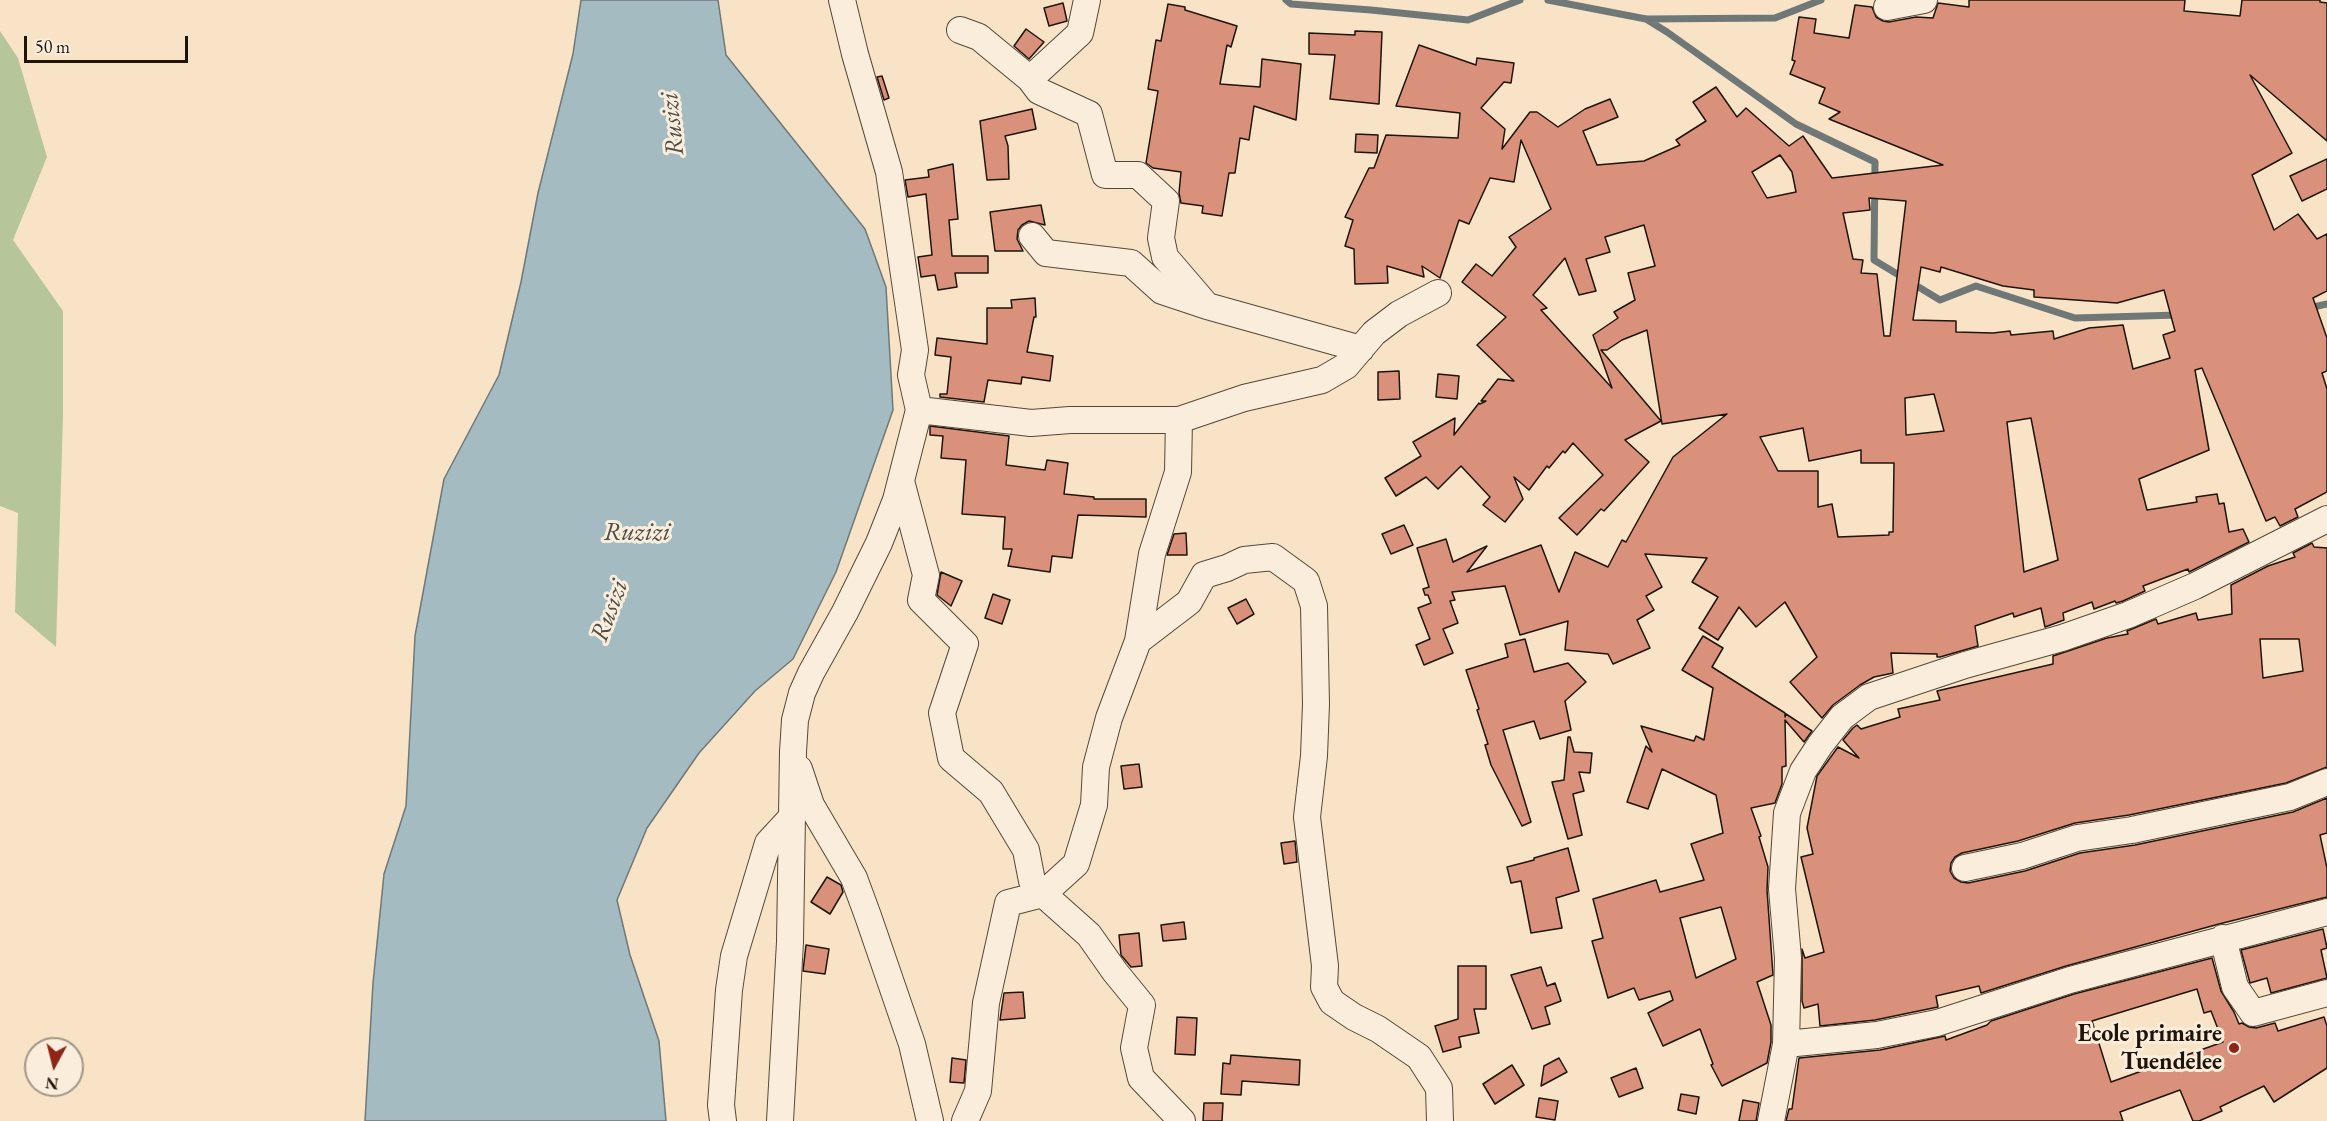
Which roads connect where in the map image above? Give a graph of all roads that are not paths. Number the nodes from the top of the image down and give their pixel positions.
1 (842, 0) edge
2 (1087, 0) edge
3 (1924, 0) edge
4 (1887, 7) dead end
5 (960, 30) dead end
6 (1030, 79) junction
7 (1032, 236) dead end
8 (1438, 293) dead end
9 (1207, 306) junction
10 (1361, 349) junction
11 (919, 410) junction
12 (1179, 420) junction
13 (901, 478) junction
14 (2327, 519) edge
15 (1138, 641) junction
16 (793, 752) junction
17 (2327, 782) edge
18 (792, 817) junction
19 (1965, 868) dead end
20 (1043, 894) junction
21 (2327, 912) edge
22 (2223, 938) junction
23 (2327, 993) edge
24 (1786, 1044) junction
25 (723, 1121) edge
26 (780, 1121) edge
27 (930, 1121) edge
28 (965, 1121) edge
29 (1182, 1121) edge
30 (1440, 1121) edge
31 (1771, 1121) edge

1 - 11 street
2 - 6 street
3 - 4 street
5 - 6 street
6 - 9 street
7 - 9 street
8 - 10 street
9 - 10 street
10 - 12 street
11 - 12 street
11 - 13 street
12 - 15 street
13 - 16 street
13 - 20 street
14 - 24 street
15 - 20 street
15 - 30 street
16 - 18 street
16 - 27 street
17 - 19 street
18 - 25 street
18 - 26 street
20 - 28 street
20 - 29 street
21 - 22 street
22 - 23 street
22 - 24 street
24 - 31 street

